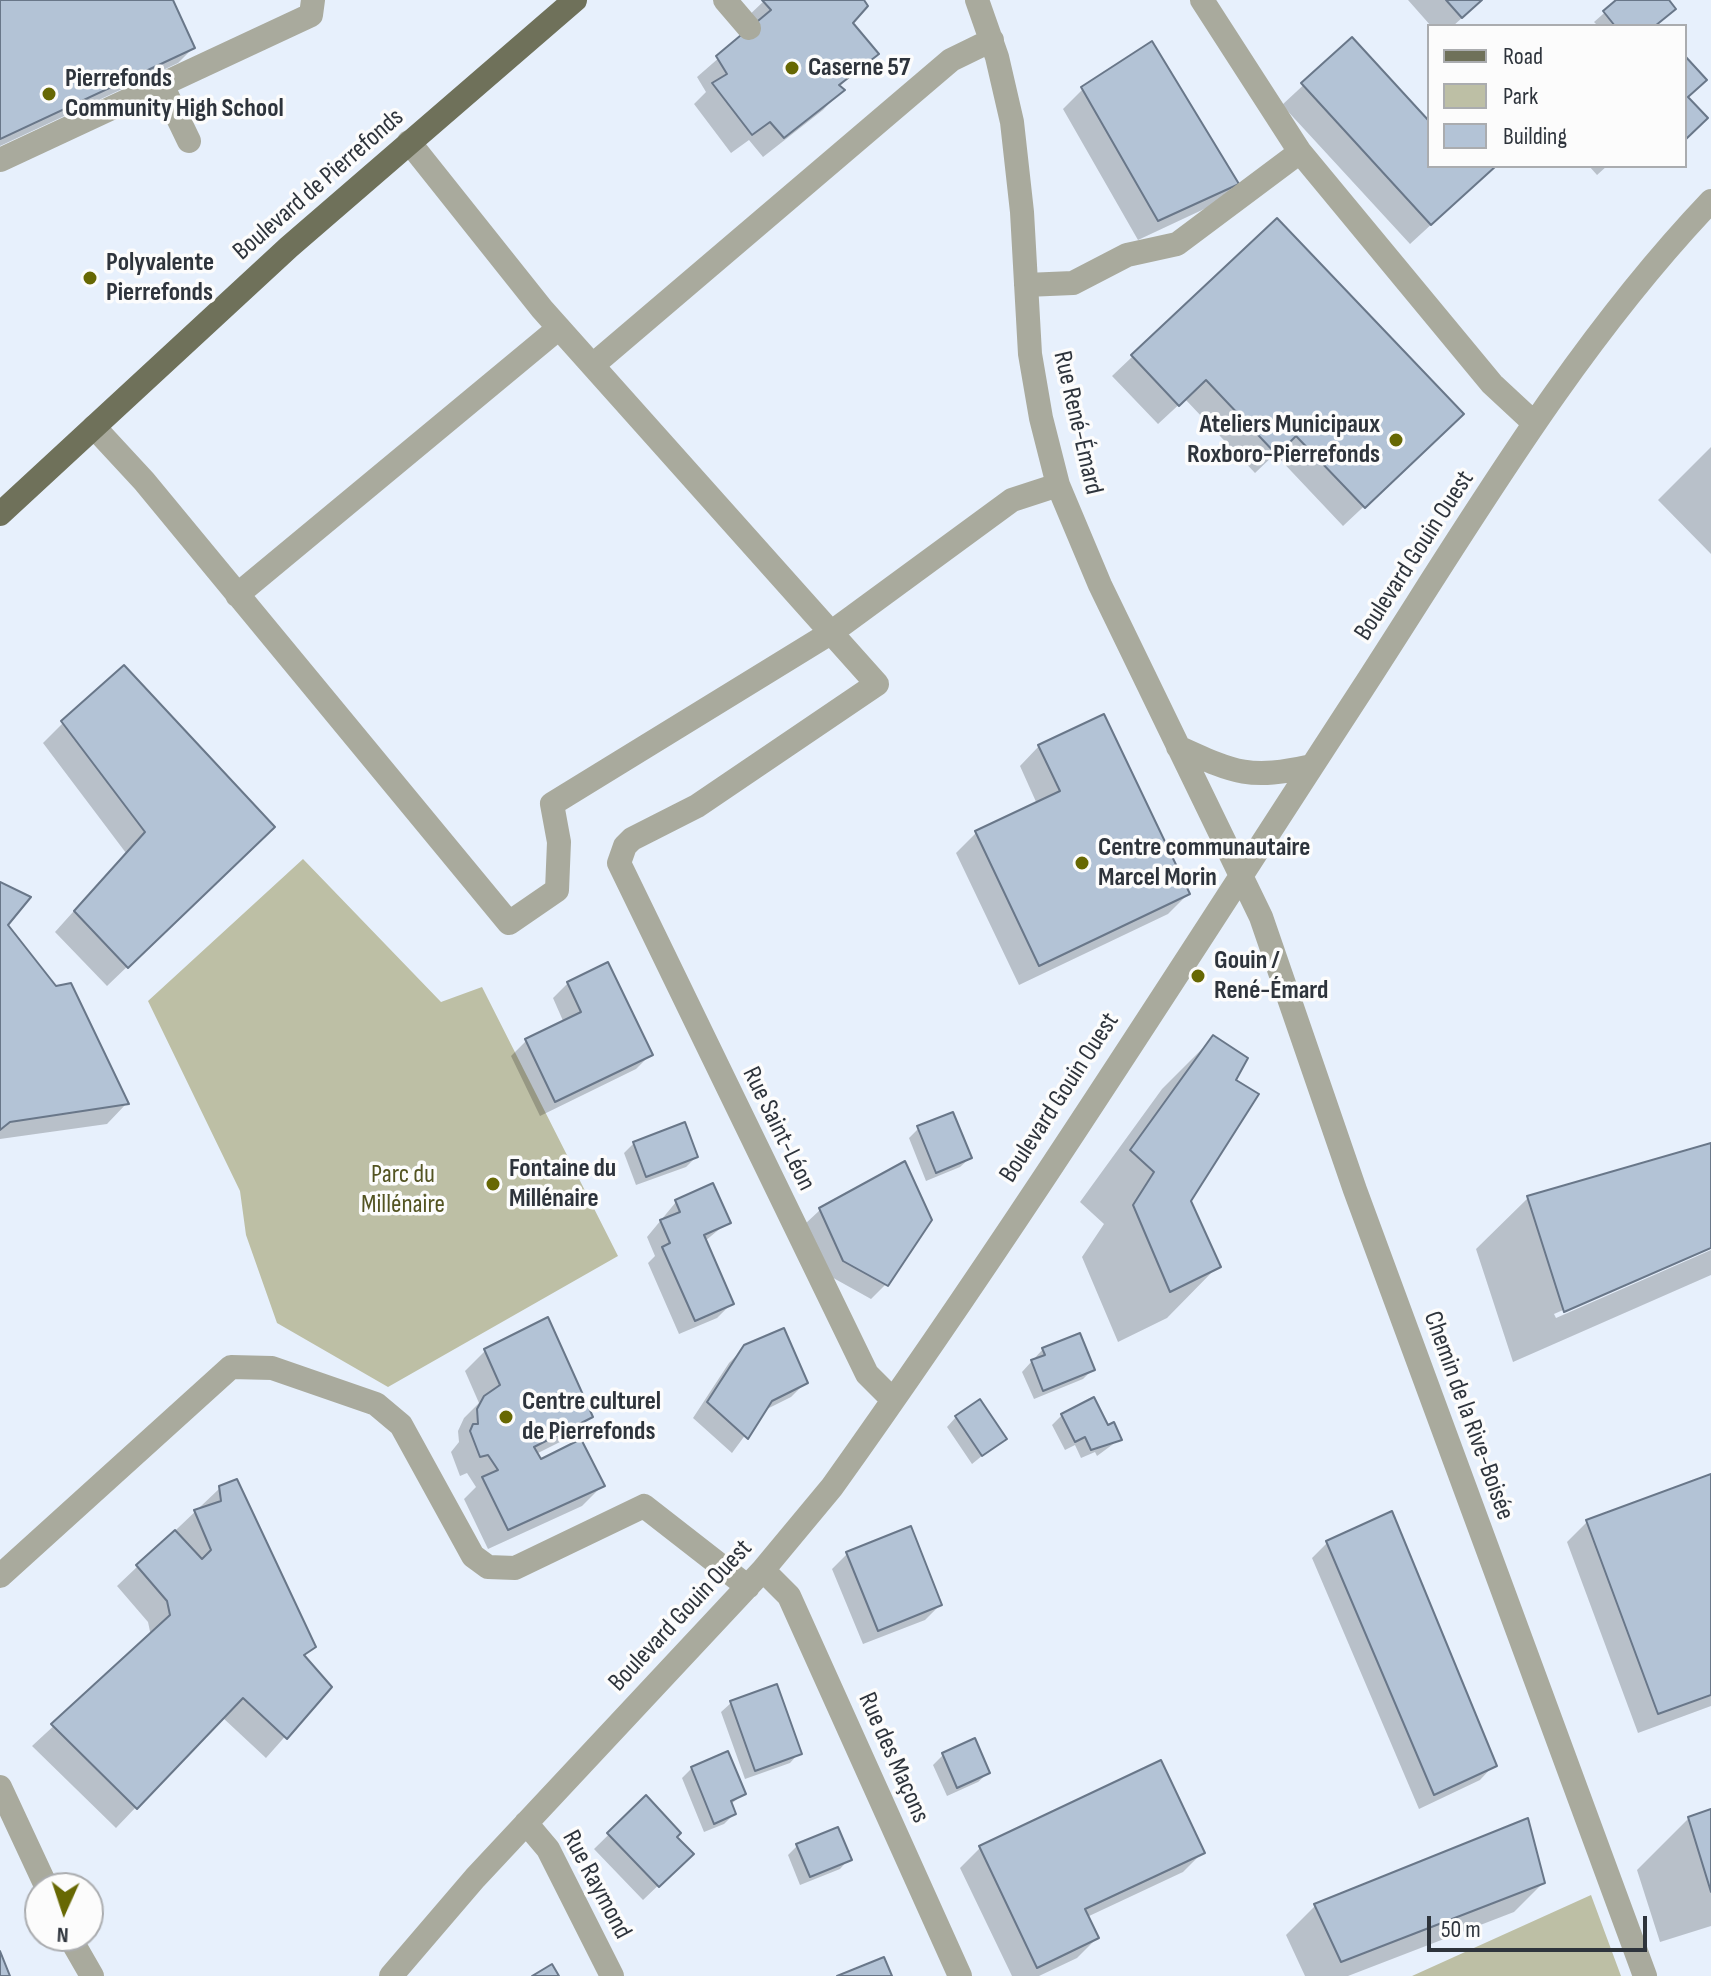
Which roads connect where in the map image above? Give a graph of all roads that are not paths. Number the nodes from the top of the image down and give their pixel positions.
1 (313, 0) edge
2 (575, 0) edge
3 (725, 0) edge
4 (977, 0) edge
5 (1202, 0) edge
6 (749, 28) dead end
7 (992, 40) junction
8 (162, 85) junction
9 (189, 141) dead end
10 (409, 142) junction
11 (1300, 152) junction
12 (0, 160) edge
13 (1711, 201) edge
14 (1026, 285) junction
15 (559, 328) junction
16 (593, 365) junction
17 (1534, 423) junction
18 (94, 427) junction
19 (1058, 485) junction
20 (0, 514) edge
21 (237, 595) junction
22 (832, 632) junction
23 (1178, 747) junction
24 (1312, 766) junction
25 (1241, 875) junction
26 (893, 1400) junction
27 (0, 1576) edge
28 (756, 1579) junction
29 (0, 1787) edge
30 (526, 1823) junction
31 (40, 1872) edge
32 (78, 1952) edge
33 (92, 1976) edge
34 (391, 1976) edge
35 (612, 1976) edge
36 (960, 1976) edge
37 (1645, 1976) edge

1 - 8 street
2 - 10 main road, Boulevard de Pierrefonds
3 - 6 street
4 - 7 street, Rue René-Émard
5 - 11 street
7 - 14 street, Rue René-Émard
7 - 16 street
8 - 9 street
8 - 12 street
10 - 15 street
10 - 18 main road, Boulevard de Pierrefonds
11 - 14 street
11 - 17 street
13 - 17 street, Boulevard Gouin Ouest
14 - 19 street, Rue René-Émard
15 - 16 street
15 - 21 street
16 - 22 street
17 - 24 street, Boulevard Gouin Ouest
18 - 20 main road, Boulevard de Pierrefonds
18 - 21 street
19 - 22 street
19 - 23 street, Rue René-Émard
21 - 22 street
22 - 26 street, Rue Saint-Léon
23 - 24 street
23 - 25 street, Rue René-Émard
24 - 25 street, Boulevard Gouin Ouest
25 - 26 street, Boulevard Gouin Ouest
25 - 37 street, Chemin de la Rive-Boisée
26 - 28 street, Boulevard Gouin Ouest
27 - 28 street, Rue des Maçons
28 - 30 street, Boulevard Gouin Ouest
28 - 36 street, Rue des Maçons
29 - 31 street
30 - 34 street, Boulevard Gouin Ouest
30 - 35 street, Rue Raymond
32 - 33 street

